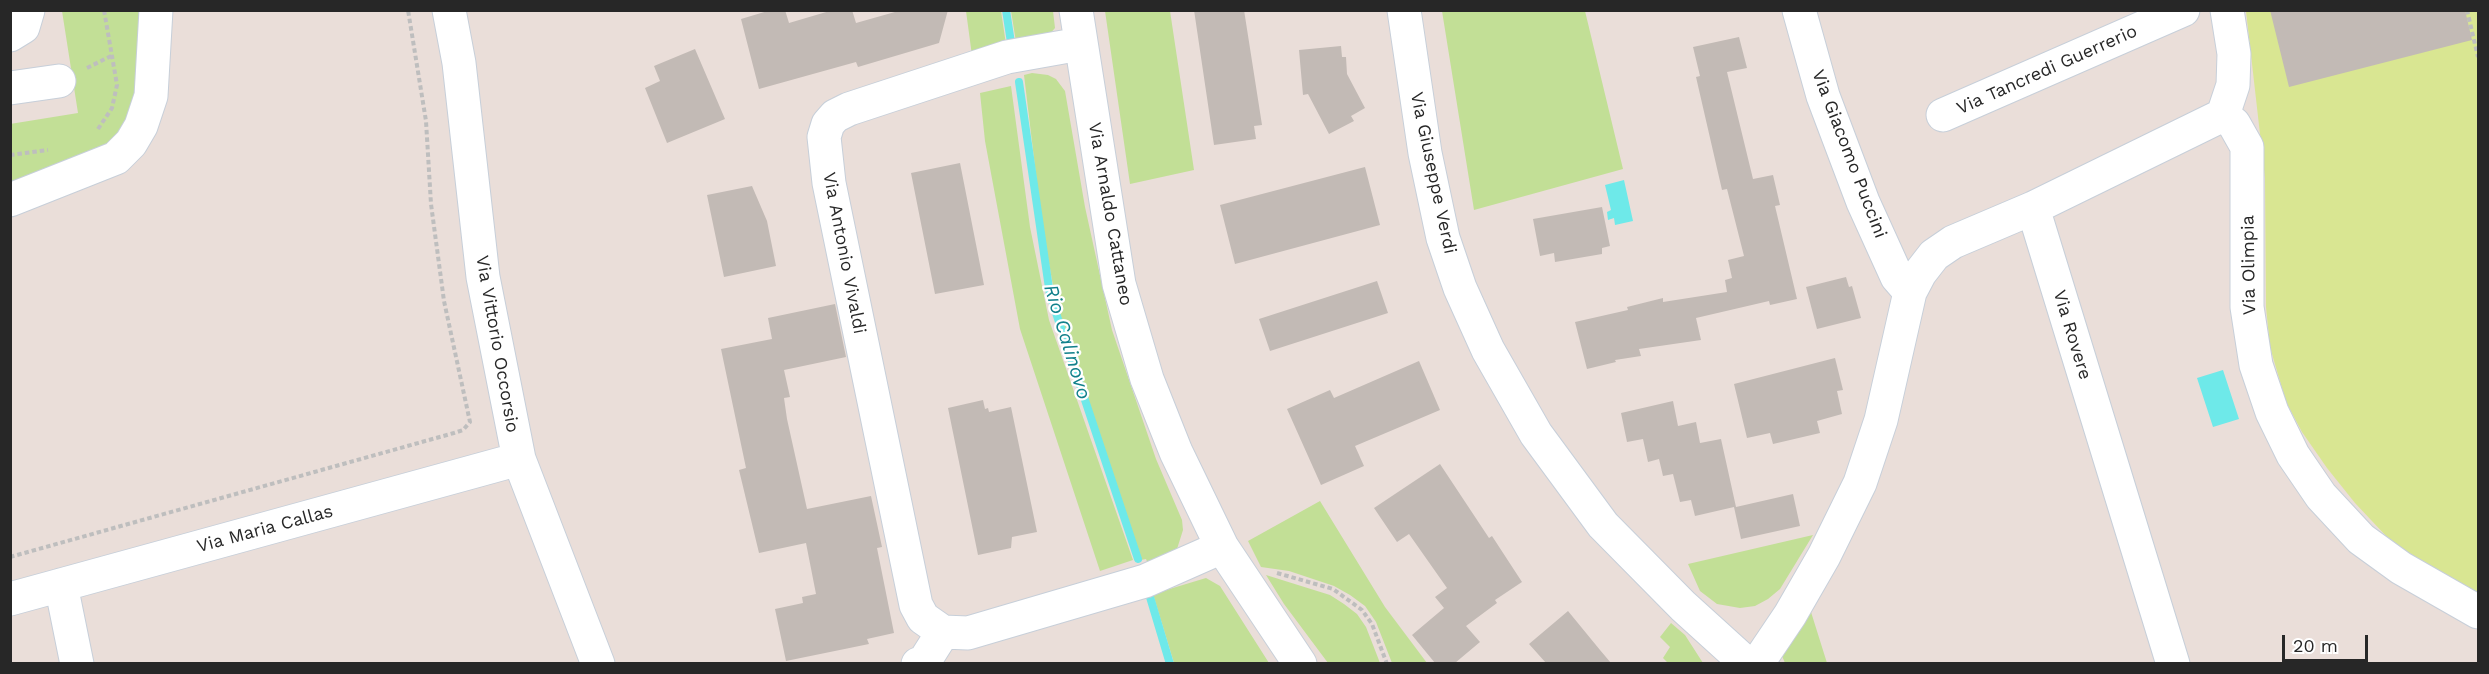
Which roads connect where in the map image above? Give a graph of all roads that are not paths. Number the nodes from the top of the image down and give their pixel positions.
1 (28, 10) edge
2 (156, 10) edge
3 (449, 10) edge
4 (1076, 10) edge
5 (1404, 10) edge
6 (1799, 10) edge
7 (2184, 10) edge
8 (2228, 10) edge
9 (10, 35) edge
10 (1080, 44) junction
11 (59, 81) dead end
12 (10, 88) edge
13 (1943, 115) dead end
14 (2223, 115) junction
15 (10, 200) edge
16 (2033, 208) junction
17 (1910, 292) junction
18 (519, 459) junction
19 (1222, 547) junction
20 (61, 585) junction
21 (10, 599) edge
22 (2478, 612) edge
23 (943, 632) junction
24 (77, 663) edge
25 (598, 663) edge
26 (918, 663) edge
27 (1300, 663) edge
28 (1747, 663) edge
29 (1757, 663) edge
30 (2173, 663) edge

1 - 9 street
2 - 15 street
3 - 18 street, Via Vittorio Occorsio
4 - 10 street, Via Arnaldo Cattaneo
5 - 28 street, Via Giuseppe Verdi
6 - 17 street, Via Giacomo Puccini
7 - 13 street, Via Tancredi Guerrerio
8 - 14 street
10 - 19 street, Via Arnaldo Cattaneo
10 - 23 street, Via Antonio Vivaldi
11 - 12 street
14 - 16 street
14 - 22 street, Via Olimpia
16 - 17 street
16 - 30 street, Via Rovere
17 - 29 street
18 - 20 street, Via Maria Callas
18 - 25 street, Via Vittorio Occorsio
19 - 23 street
19 - 27 street, Via Arnaldo Cattaneo
20 - 21 street, Via Maria Callas
20 - 24 street
23 - 26 street

